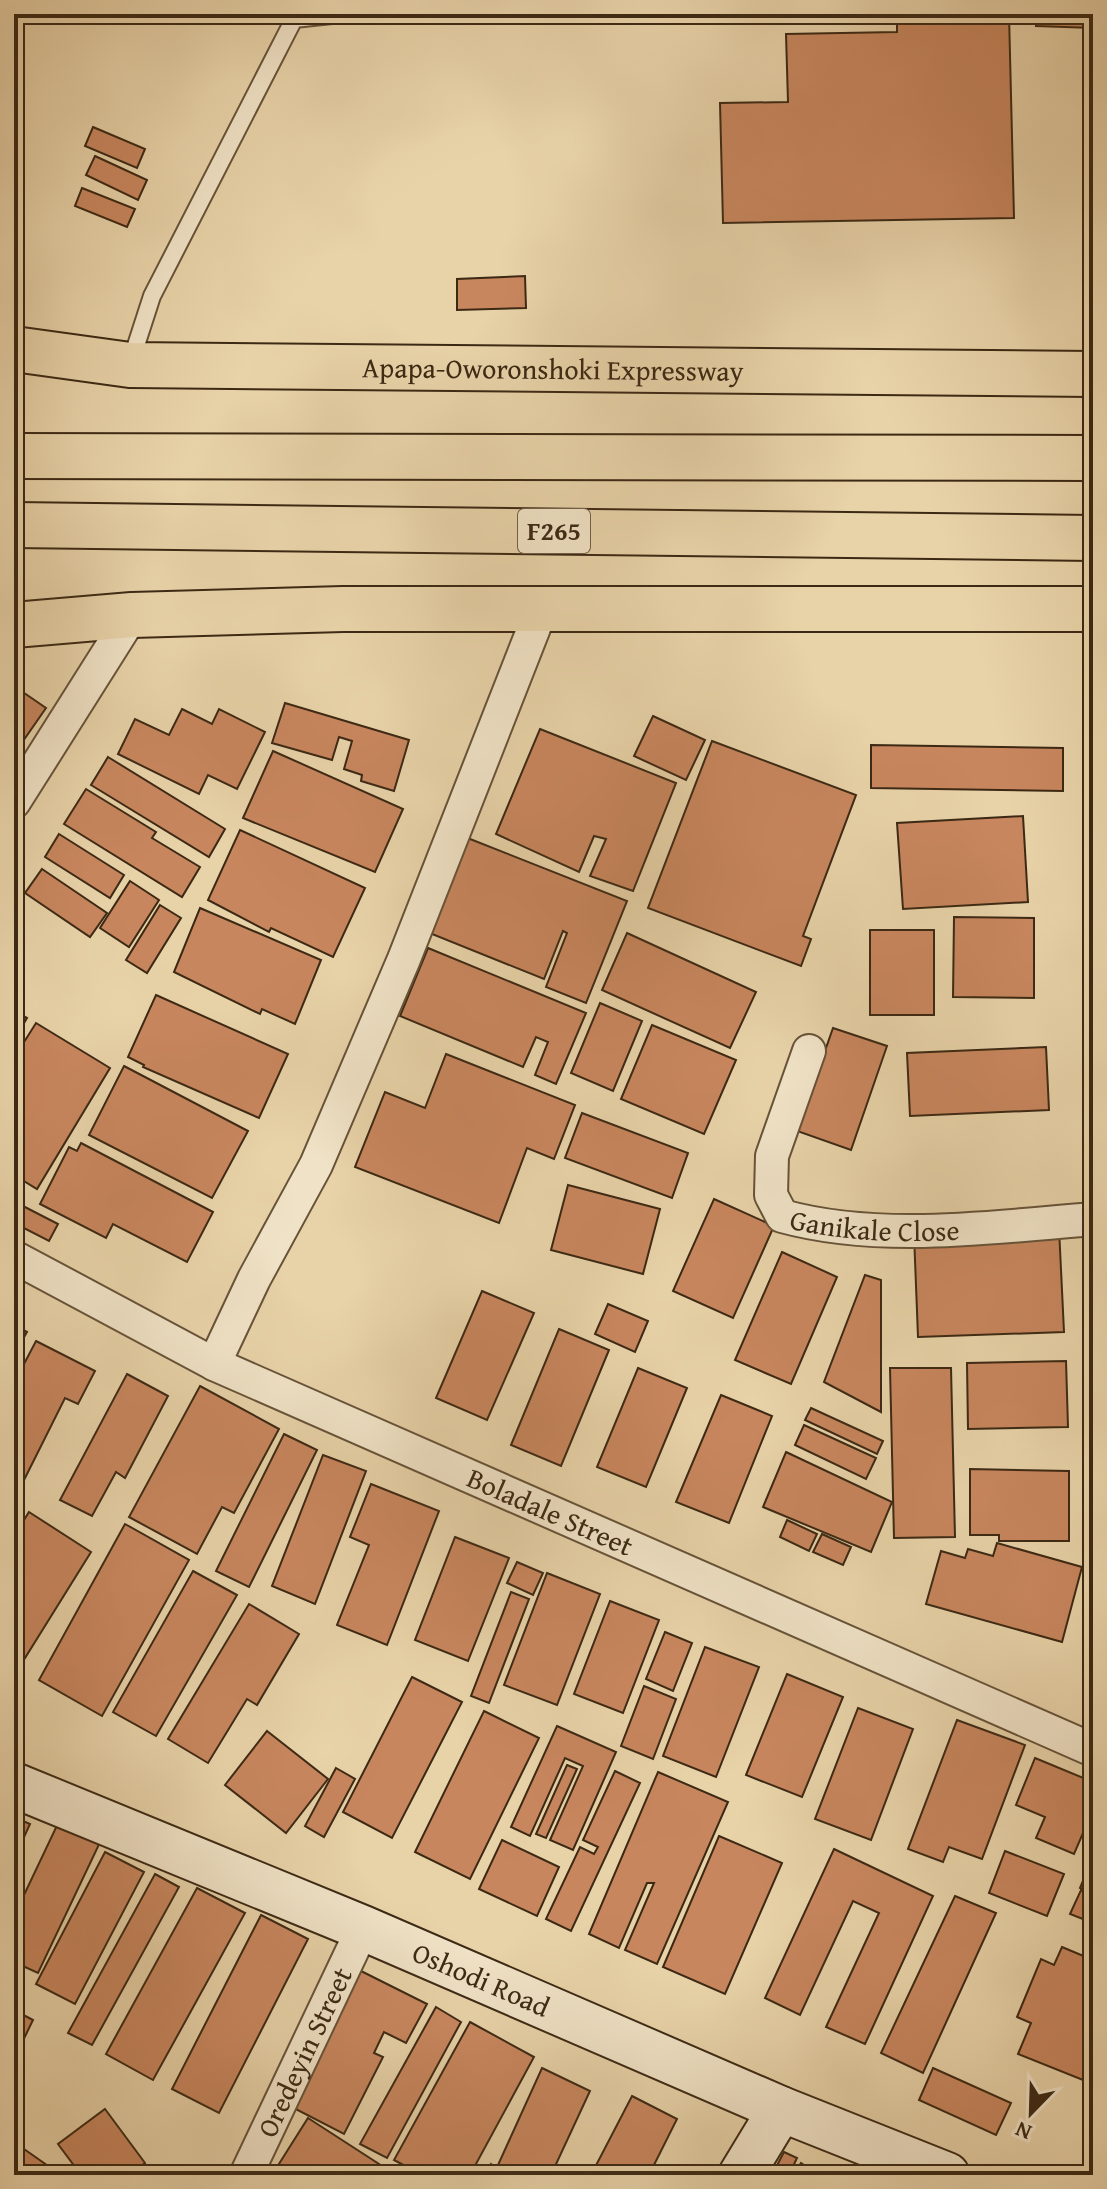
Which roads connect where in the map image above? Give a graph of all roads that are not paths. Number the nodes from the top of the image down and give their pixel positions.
1 (341, 14) edge
2 (294, 17) edge
3 (14, 349) edge
4 (130, 365) junction
5 (1093, 374) edge
6 (14, 456) edge
7 (1093, 458) edge
8 (14, 525) edge
9 (1093, 538) edge
10 (1093, 609) edge
11 (541, 610) junction
12 (132, 615) junction
13 (14, 625) edge
14 (14, 802) edge
15 (809, 1051) dead end
16 (1093, 1219) edge
17 (14, 1257) edge
18 (214, 1364) junction
19 (1093, 1750) edge
20 (14, 1785) edge
21 (363, 1928) junction
22 (781, 2109) junction
23 (246, 2175) edge
24 (741, 2175) edge
25 (947, 2175) edge

1 - 2 lane
2 - 4 lane
3 - 4 main road, Apapa-Oworonshoki Expressway
4 - 5 main road, Apapa-Oworonshoki Expressway
6 - 7 main road
8 - 9 main road, F265
10 - 11 main road
11 - 12 main road
11 - 18 street
12 - 13 main road
12 - 14 street
15 - 16 street, Ganikale Close
17 - 18 street, Boladale Street
18 - 19 street, Boladale Street
20 - 21 street, Oshodi Road
21 - 22 street, Oshodi Road
21 - 23 street, Oredeyin Street
22 - 24 street
22 - 25 street, Oshodi Road

